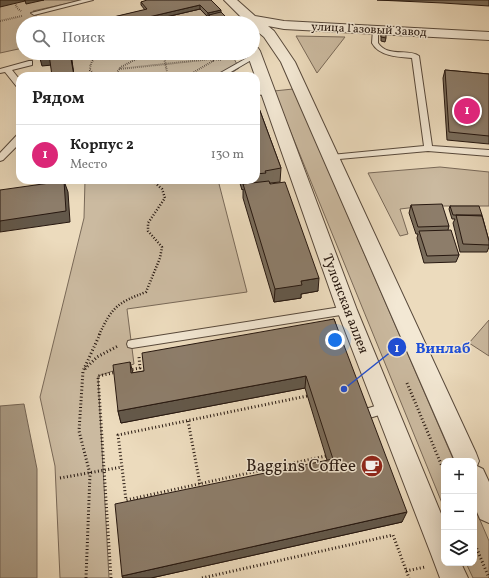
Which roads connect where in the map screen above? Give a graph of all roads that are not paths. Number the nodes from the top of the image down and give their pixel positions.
1 (90, 0) edge
2 (230, 0) edge
3 (34, 13) road end
4 (245, 16) edge
5 (260, 22) edge
6 (260, 28) edge
7 (375, 30) junction
8 (489, 36) edge
9 (244, 60) edge
10 (255, 60) edge
11 (29, 63) dead end
12 (3, 70) edge
13 (225, 72) edge
14 (258, 72) edge
15 (16, 81) edge
16 (262, 92) edge
17 (16, 142) edge
18 (428, 148) junction
19 (489, 153) edge
20 (0, 158) edge
21 (331, 158) junction
22 (347, 310) junction
23 (134, 343) road end
24 (385, 408) junction
25 (362, 415) edge
26 (466, 458) edge
27 (477, 484) edge
28 (489, 510) edge
29 (441, 547) edge
30 (449, 566) edge
31 (454, 578) edge

1 - 3 lane
2 - 4 street
5 - 7 street, улица Газовый Завод
6 - 21 street
7 - 8 street, улица Газовый Завод
7 - 18 lane
9 - 13 lane
10 - 14 street, Тулонская аллея
11 - 12 lane
12 - 15 lane
16 - 22 street, Тулонская аллея
17 - 20 lane
18 - 19 lane
18 - 21 lane
21 - 26 street
22 - 23 lane
22 - 24 street, Тулонская аллея
24 - 25 lane
24 - 29 street, Тулонская аллея
27 - 28 street
30 - 31 street

